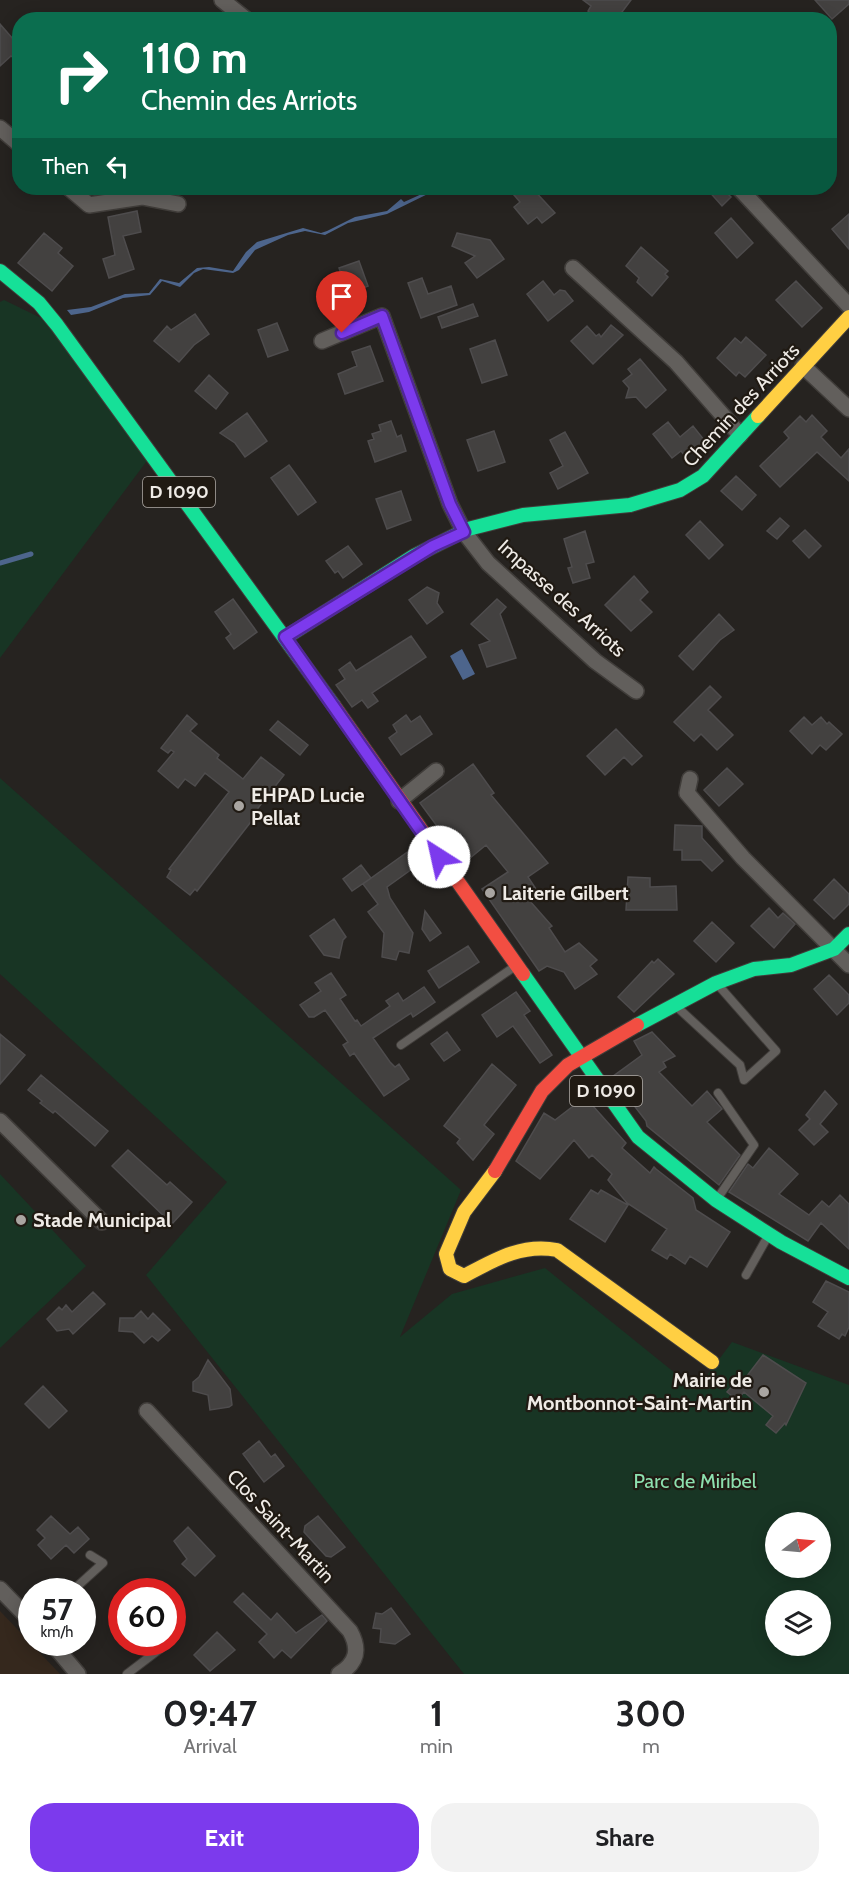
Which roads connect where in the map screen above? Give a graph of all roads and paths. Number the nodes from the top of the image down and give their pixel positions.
1 (222, 0) edge
2 (237, 12) edge
3 (0, 128) edge
4 (12, 138) edge
5 (77, 195) edge
6 (746, 195) edge
7 (178, 204) dead end
8 (573, 268) dead end
9 (0, 271) edge
10 (849, 306) edge
11 (849, 317) edge
12 (322, 341) dead end
13 (803, 366) junction
14 (849, 409) edge
15 (740, 435) junction
16 (464, 532) junction
17 (285, 637) junction
18 (636, 691) dead end
19 (435, 771) dead end
20 (690, 779) dead end
21 (399, 801) junction
22 (849, 934) edge
23 (834, 950) junction
24 (849, 965) edge
25 (516, 966) junction
26 (716, 982) junction
27 (674, 1004) junction
28 (401, 1045) dead end
29 (580, 1056) junction
30 (718, 1093) dead end
31 (0, 1121) edge
32 (716, 1200) junction
33 (102, 1222) dead end
34 (769, 1235) junction
35 (746, 1275) dead end
36 (849, 1278) edge
37 (712, 1362) dead end
38 (147, 1411) dead end
39 (90, 1555) dead end
40 (86, 1578) edge
41 (0, 1589) edge
42 (18, 1608) edge
43 (63, 1656) edge
44 (151, 1656) edge
45 (78, 1674) edge
46 (127, 1674) edge
47 (339, 1674) edge

1 - 2 street
3 - 4 street
5 - 7 street
6 - 10 street
8 - 15 street
9 - 17 street, D 1090
11 - 13 street, Chemin des Arriots
12 - 16 street, Impasse des Arriots
13 - 14 street
13 - 15 street, Chemin des Arriots
15 - 16 street, Chemin des Arriots
16 - 17 street, Chemin des Arriots
16 - 18 street, Impasse des Arriots
17 - 21 street, D 1090
19 - 21 street
20 - 23 street
21 - 25 street, D 1090
22 - 23 street
23 - 24 street
23 - 26 street
25 - 28 lane
25 - 29 street, D 1090
26 - 27 street
26 - 27 lane
27 - 29 street
29 - 32 street, D 1090
29 - 37 street
30 - 32 lane
31 - 33 street
32 - 34 street, D 1090
34 - 35 lane
34 - 36 street, D 1090
38 - 47 street, Clos Saint-Martin
39 - 40 lane
41 - 42 street
43 - 45 street
44 - 46 lane

